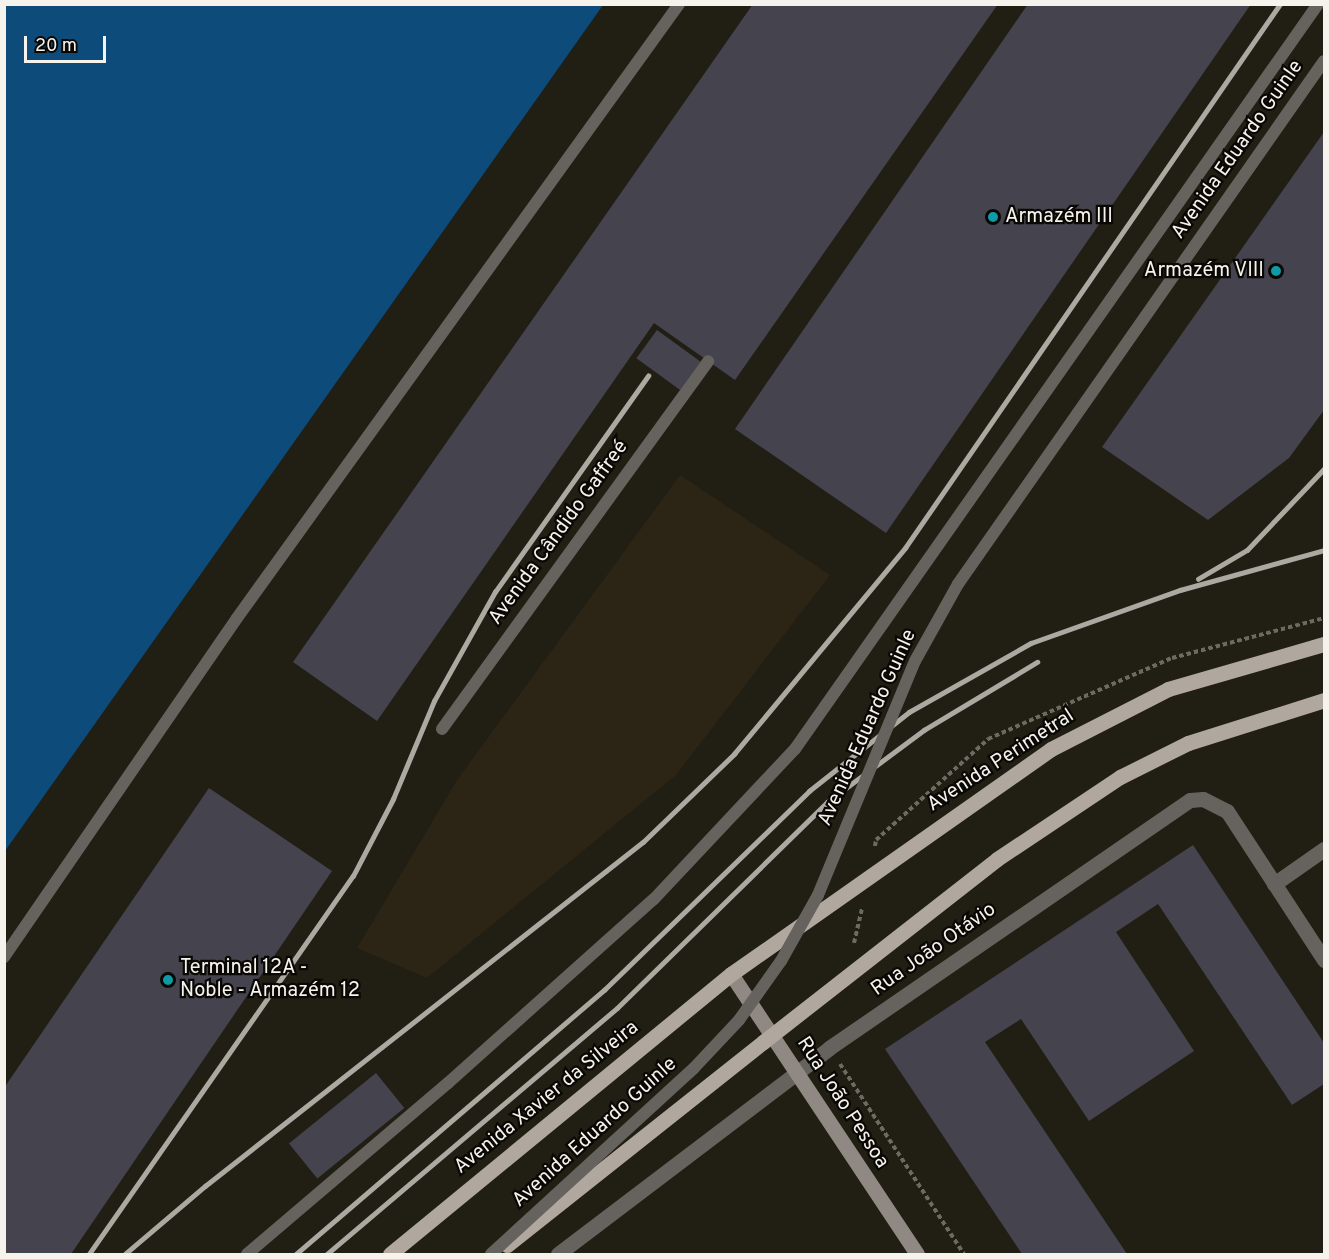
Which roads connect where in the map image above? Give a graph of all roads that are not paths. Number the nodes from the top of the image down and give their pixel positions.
1 (679, 4) edge
2 (1318, 4) edge
3 (1324, 60) edge
4 (708, 361) dead end
5 (1324, 644) edge
6 (1324, 700) edge
7 (442, 729) dead end
8 (1324, 849) edge
9 (1274, 884) junction
10 (4, 957) edge
11 (1324, 960) edge
12 (731, 974) junction
13 (796, 1072) junction
14 (247, 1254) edge
15 (390, 1254) edge
16 (491, 1254) edge
17 (496, 1254) edge
18 (558, 1254) edge
19 (917, 1254) edge

1 - 10 lane
2 - 14 lane
3 - 16 lane, Avenida Eduardo Guinle, bridge
4 - 7 lane, Avenida Cândido Gaffreé
5 - 12 main road, Avenida Perimetral
6 - 17 main road, bridge
8 - 9 street
9 - 11 street, Rua João Otávio
9 - 13 street, Rua João Otávio
12 - 13 main road, Rua João Pessoa
12 - 15 main road, Avenida Xavier da Silveira
13 - 18 street, Rua João Otávio
13 - 19 main road, Rua João Pessoa

